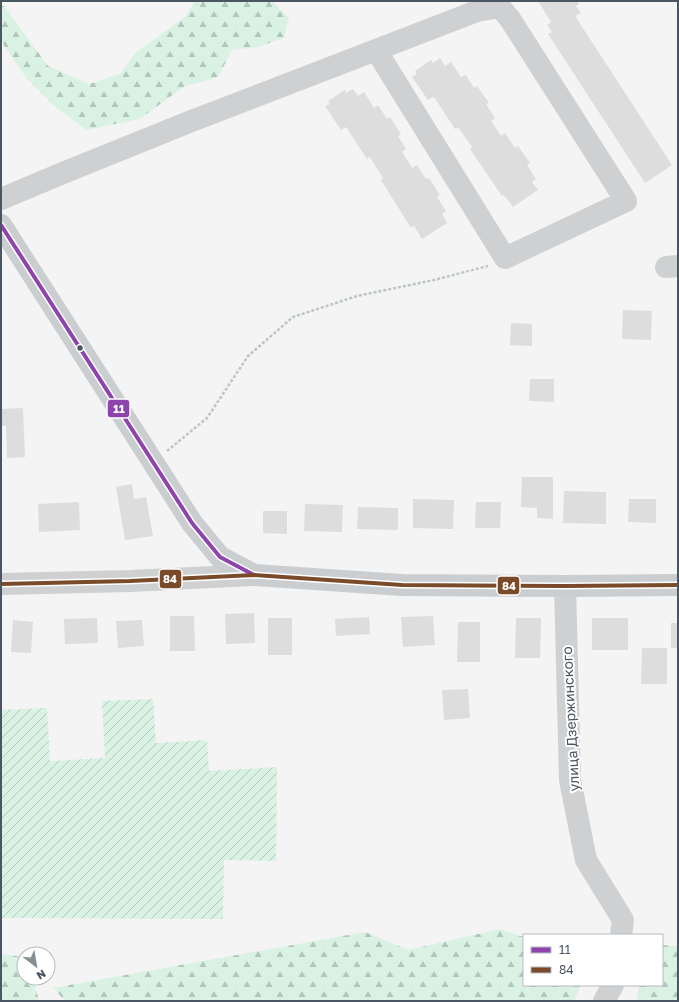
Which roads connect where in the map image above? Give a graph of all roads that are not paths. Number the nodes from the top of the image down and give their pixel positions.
1 (505, 4) edge
2 (376, 50) junction
3 (1, 200) edge
4 (1, 225) edge
5 (254, 575) junction
6 (1, 584) edge
7 (678, 585) edge
8 (566, 586) junction
9 (621, 934) edge
10 (612, 986) edge
11 (604, 1001) edge

1 - 2 street
1 - 2 street
2 - 3 street
4 - 5 main road
5 - 6 street
5 - 8 main road
7 - 8 main road
8 - 9 street, улица Дзержинского
10 - 11 street

